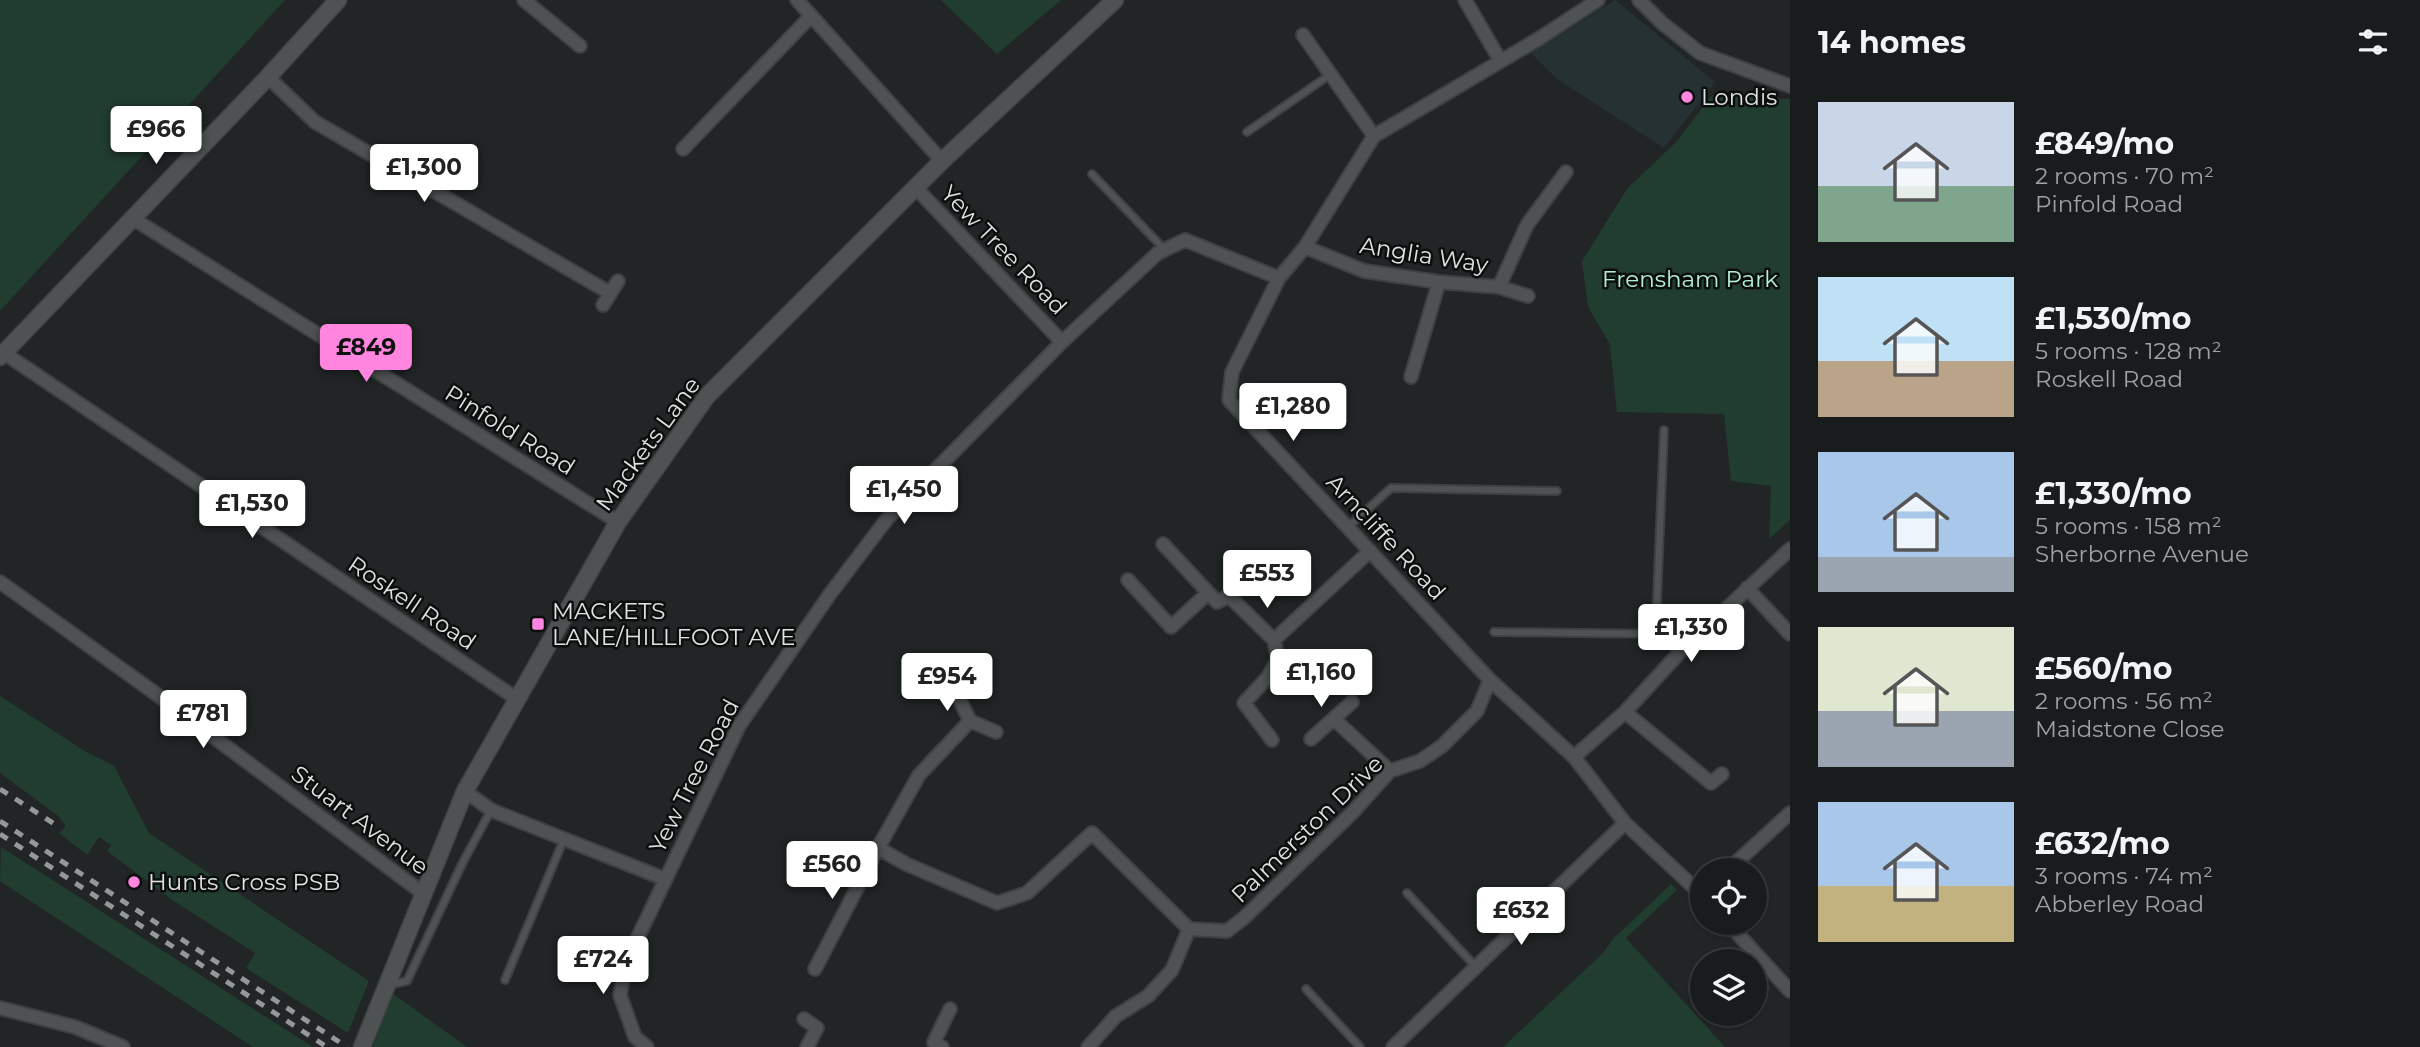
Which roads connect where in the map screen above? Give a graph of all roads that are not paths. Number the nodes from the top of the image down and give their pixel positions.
1 (338, 0) edge
2 (524, 0) edge
3 (797, 0) edge
4 (1115, 0) edge
5 (1465, 0) edge
6 (1598, 0) edge
7 (1639, 0) edge
8 (811, 16) junction
9 (1303, 36) dead end
10 (580, 46) dead end
11 (1500, 60) junction
12 (1331, 74) junction
13 (268, 77) junction
14 (1790, 86) edge
15 (1247, 132) dead end
16 (1374, 136) junction
17 (682, 149) dead end
18 (942, 160) junction
19 (1566, 172) dead end
20 (1092, 174) dead end
21 (915, 187) junction
22 (132, 218) junction
23 (1305, 247) junction
24 (1166, 250) junction
25 (1279, 278) junction
26 (618, 281) dead end
27 (1439, 282) junction
28 (1499, 287) junction
29 (1528, 296) dead end
30 (1062, 342) junction
31 (2, 355) edge
32 (1410, 377) dead end
33 (1664, 430) dead end
34 (1557, 491) dead end
35 (618, 522) junction
36 (1348, 527) junction
37 (1163, 544) dead end
38 (1790, 549) edge
39 (1370, 551) junction
40 (1128, 580) dead end
41 (0, 582) edge
42 (1747, 588) junction
43 (1208, 593) junction
44 (1494, 632) dead end
45 (1660, 634) junction
46 (1790, 634) edge
47 (1274, 640) junction
48 (1680, 652) junction
49 (1490, 680) junction
50 (955, 690) dead end
51 (517, 699) junction
52 (1352, 702) dead end
53 (1625, 712) junction
54 (1334, 719) junction
55 (970, 721) junction
56 (996, 732) dead end
57 (1311, 739) dead end
58 (1272, 740) dead end
59 (1573, 757) junction
60 (1390, 771) junction
61 (1722, 774) dead end
62 (466, 791) junction
63 (491, 810) junction
64 (1790, 813) edge
65 (1625, 823) junction
66 (564, 839) junction
67 (878, 848) junction
68 (1741, 858) edge
69 (665, 879) junction
70 (1690, 883) edge
71 (1407, 893) dead end
72 (424, 894) junction
73 (1189, 929) junction
74 (1739, 935) edge
75 (1476, 967) junction
76 (815, 969) dead end
77 (505, 980) dead end
78 (387, 986) junction
79 (1307, 989) dead end
80 (1790, 991) edge
81 (0, 1008) edge
82 (950, 1010) dead end
83 (804, 1019) dead end
84 (123, 1047) edge
85 (362, 1047) edge
86 (647, 1047) edge
87 (807, 1047) edge
88 (942, 1047) edge
89 (1088, 1047) edge
90 (1360, 1047) edge
91 (1393, 1047) edge

1 - 13 street
2 - 10 street
3 - 8 street
4 - 18 street, Mackets Lane
5 - 11 street
6 - 11 street, Arncliffe Road
7 - 14 street
8 - 17 street
8 - 18 street
9 - 12 street
11 - 16 street, Arncliffe Road
12 - 15 lane
12 - 16 street
13 - 22 street
13 - 26 street
16 - 23 street, Arncliffe Road
18 - 21 street, Mackets Lane
19 - 28 street, Anglia Way
20 - 24 lane
21 - 30 street, Yew Tree Road
21 - 35 street, Mackets Lane
22 - 31 street
22 - 35 street, Pinfold Road
23 - 25 street, Arncliffe Road
23 - 27 street, Anglia Way
24 - 25 street, Yew Tree Road
24 - 30 street, Yew Tree Road
25 - 36 street, Arncliffe Road
27 - 28 street, Anglia Way
27 - 32 street
28 - 29 street, Anglia Way
30 - 69 street, Yew Tree Road
31 - 51 street, Roskell Road
33 - 45 lane
34 - 36 lane
35 - 51 street, Mackets Lane
36 - 39 street, Arncliffe Road
37 - 43 street
38 - 42 street
39 - 47 street
39 - 49 street, Arncliffe Road
40 - 43 street
41 - 72 street, Stuart Avenue
42 - 46 street
42 - 48 street
43 - 47 street
44 - 45 lane
45 - 48 lane
47 - 58 street
48 - 53 street
49 - 59 street, Arncliffe Road
49 - 60 street, Palmerston Drive
50 - 55 street
51 - 62 street, Mackets Lane
52 - 54 street
53 - 59 street
53 - 61 street
54 - 57 street
54 - 60 street
55 - 56 street
55 - 67 street
59 - 65 street, Arncliffe Road
60 - 73 street, Palmerston Drive
62 - 63 street, Yew Tree Road
62 - 72 street, Mackets Lane
63 - 66 street, Yew Tree Road
63 - 78 lane, Mackets Lane
64 - 68 street
65 - 70 street, Arncliffe Road
65 - 75 street
66 - 69 street, Yew Tree Road
66 - 77 lane
67 - 73 street
67 - 76 street
69 - 86 street, Yew Tree Road
71 - 75 lane
72 - 78 street, Mackets Lane
73 - 89 street
74 - 80 street
75 - 91 street
78 - 85 street, Mackets Lane
79 - 90 lane
81 - 84 street
82 - 88 street
83 - 87 street

